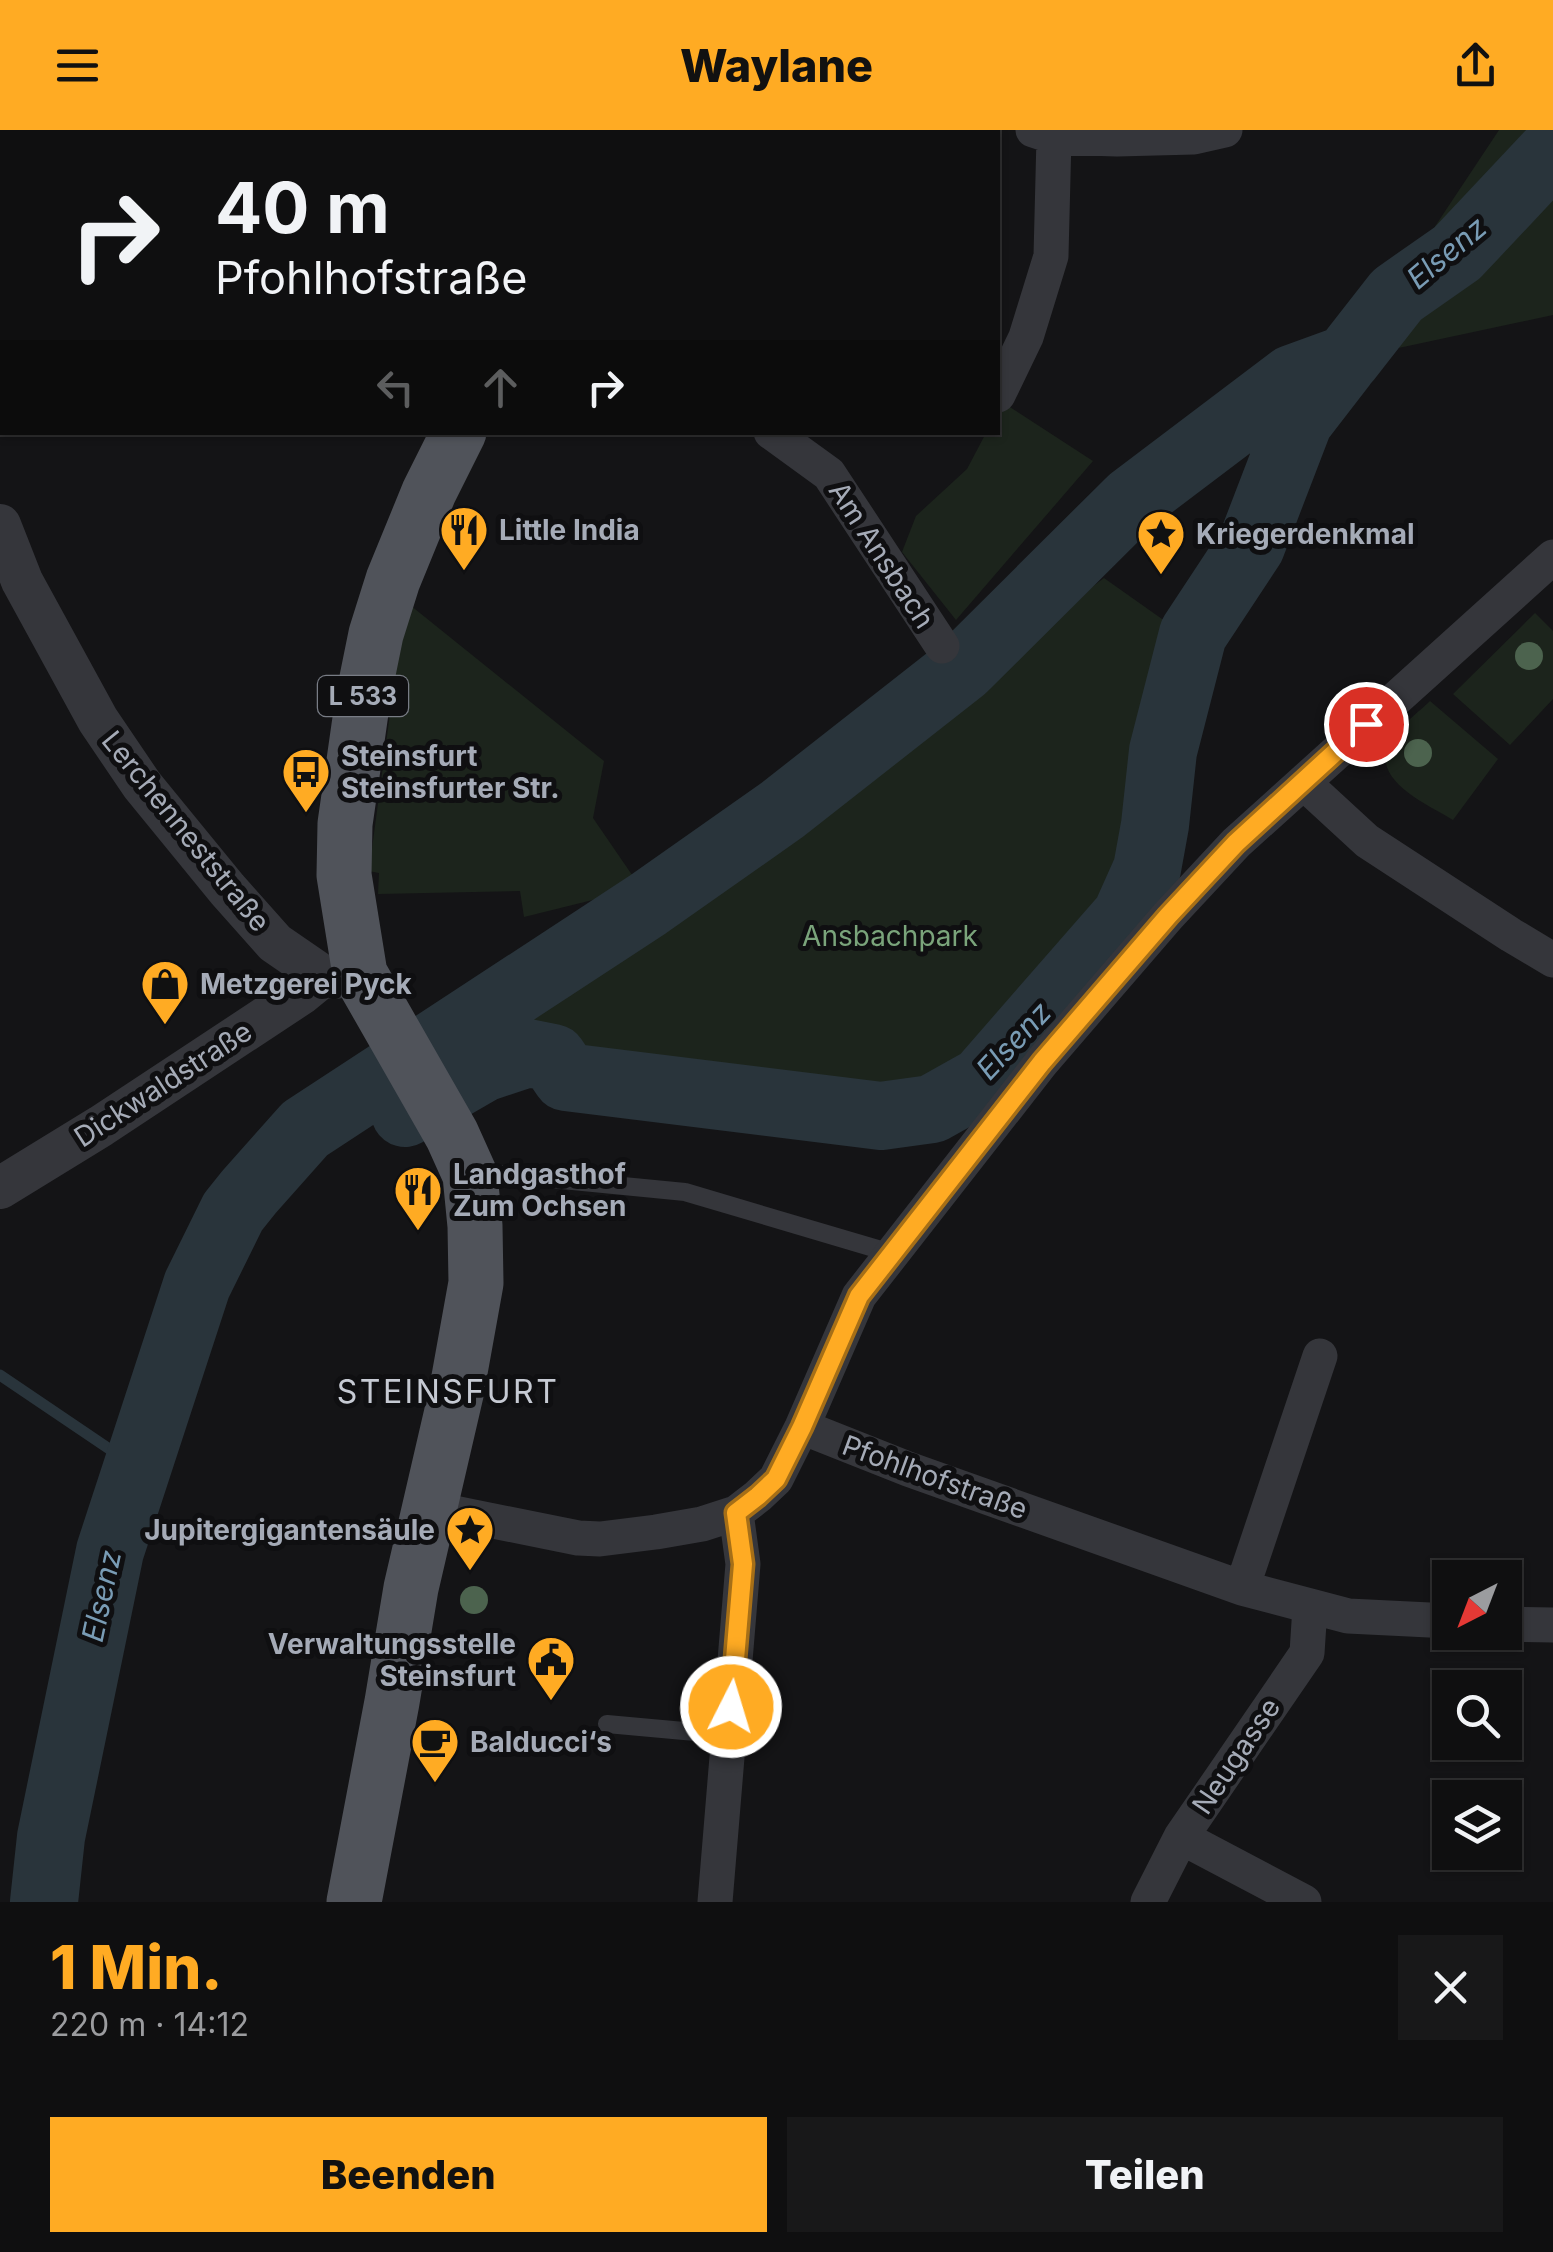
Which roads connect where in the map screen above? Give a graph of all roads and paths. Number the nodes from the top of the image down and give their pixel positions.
1 (1225, 130) edge
2 (1044, 134) edge
3 (1000, 391) edge
4 (458, 435) edge
5 (776, 435) edge
6 (0, 525) edge
7 (1553, 557) edge
8 (942, 646) dead end
9 (1304, 782) junction
10 (1553, 960) edge
11 (341, 975) junction
12 (461, 1155) junction
13 (0, 1188) edge
14 (891, 1253) junction
15 (1320, 1356) dead end
16 (802, 1427) junction
17 (429, 1508) junction
18 (736, 1513) junction
19 (1242, 1588) junction
20 (1310, 1608) junction
21 (1432, 1620) edge
22 (1522, 1624) edge
23 (1553, 1625) edge
24 (607, 1724) dead end
25 (728, 1735) junction
26 (1181, 1837) junction
27 (354, 1902) edge
28 (715, 1902) edge
29 (1148, 1902) edge
30 (1304, 1902) edge

1 - 2 street
2 - 3 street
4 - 11 main road, L 533
5 - 8 street, Am Ansbach
6 - 11 street, Lerchenneststraße
7 - 9 street
9 - 10 street
9 - 14 street
11 - 12 main road, L 533
11 - 13 street, Dickwaldstraße
12 - 14 lane
12 - 17 main road, L 533
14 - 16 street
15 - 19 street
16 - 18 street
16 - 19 street, Pfohlhofstraße
17 - 18 street
17 - 27 main road, L 533
18 - 25 street
19 - 20 street, Pfohlhofstraße
20 - 21 street, Pfohlhofstraße
20 - 26 street, Neugasse
22 - 23 street
24 - 25 lane
25 - 28 street
26 - 29 street, Neugasse
26 - 30 street

